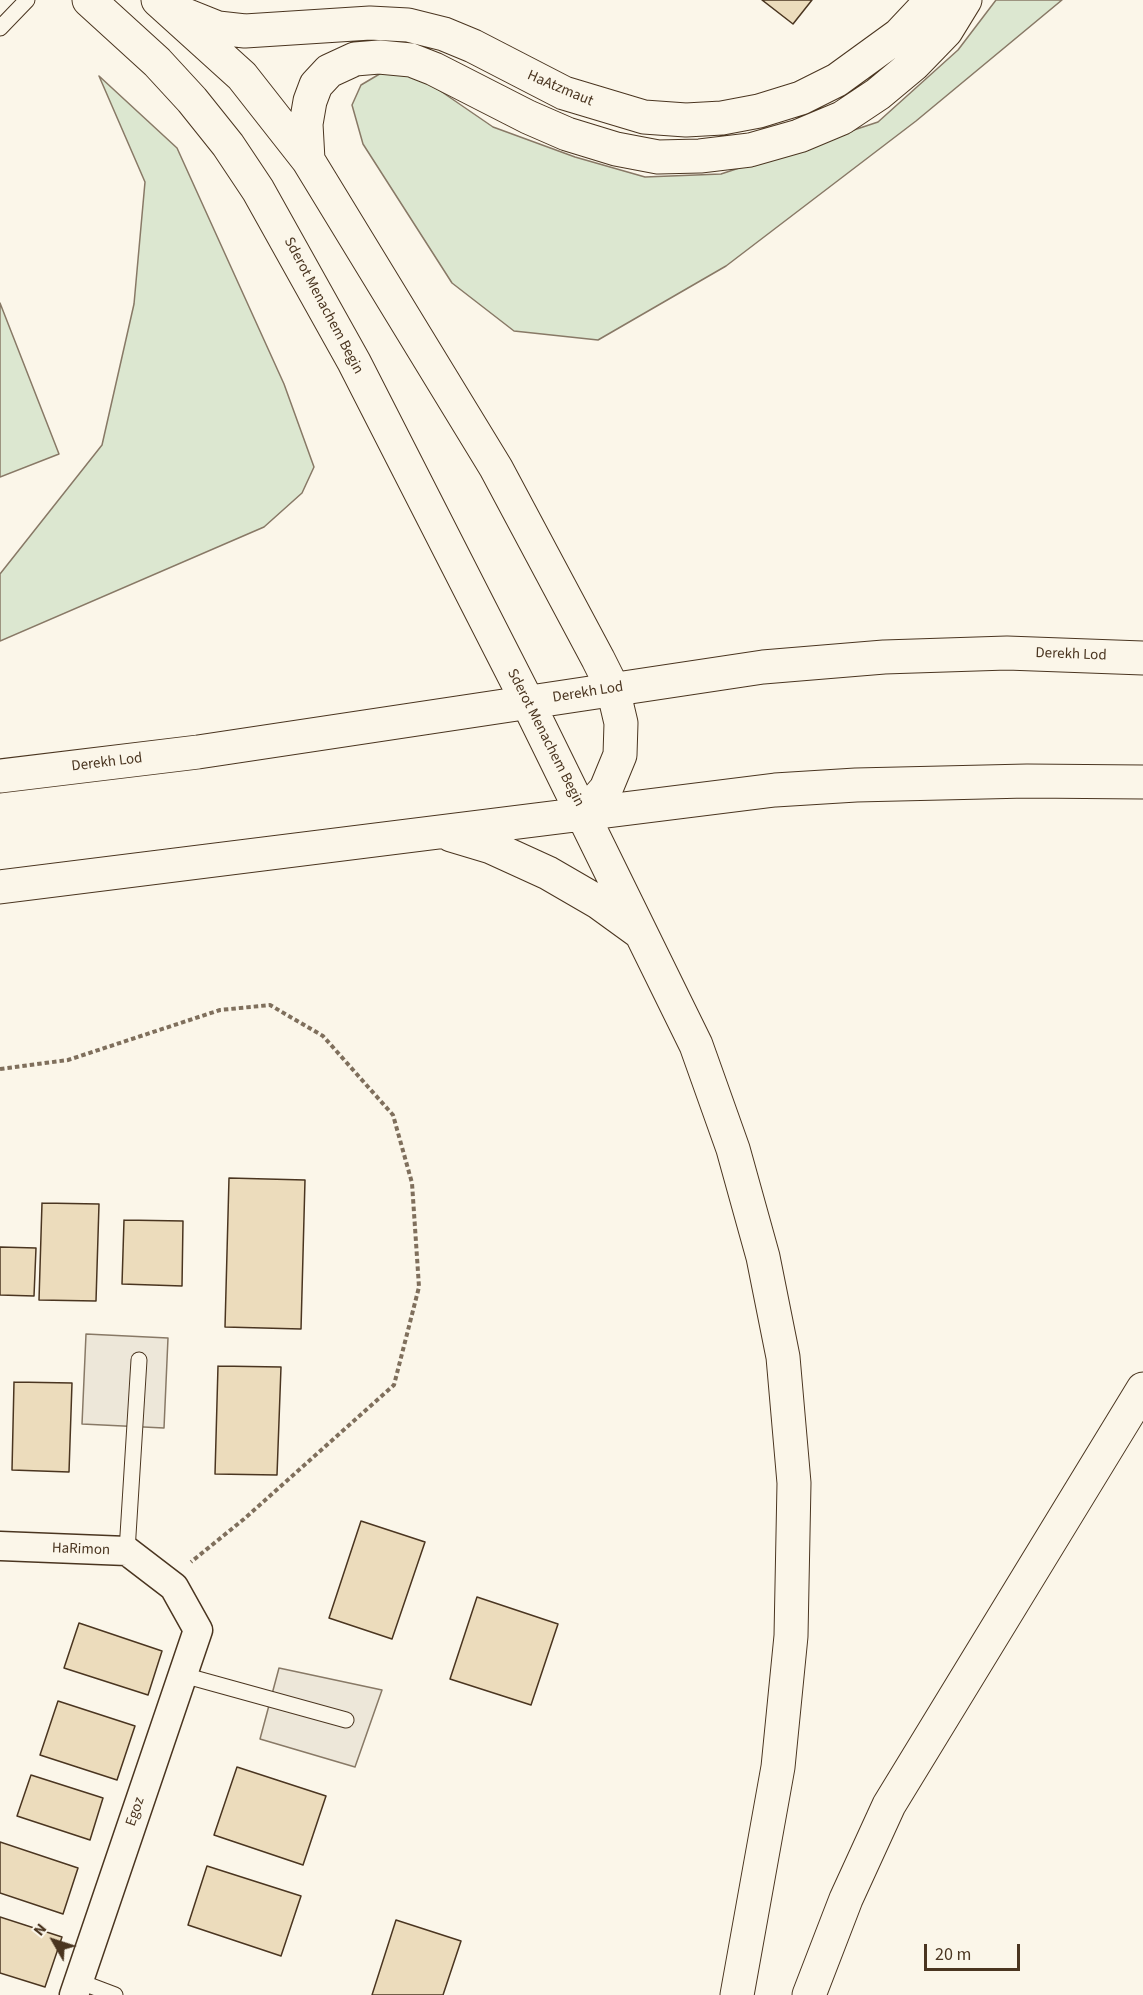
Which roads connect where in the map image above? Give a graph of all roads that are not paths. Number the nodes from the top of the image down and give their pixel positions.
1 (27, 0) edge
2 (89, 0) edge
3 (932, 0) edge
4 (965, 0) edge
5 (161, 3) edge
6 (0, 28) edge
7 (308, 160) junction
8 (1143, 658) edge
9 (613, 688) junction
10 (528, 703) junction
11 (0, 776) edge
12 (1143, 782) edge
13 (584, 814) junction
14 (440, 832) junction
15 (0, 887) edge
16 (642, 935) junction
17 (139, 1360) dead end
18 (1143, 1389) edge
19 (0, 1546) edge
20 (127, 1551) junction
21 (198, 1630) joint
22 (183, 1675) junction
23 (346, 1720) dead end
24 (76, 1988) edge
25 (115, 1995) edge
26 (738, 1995) edge
27 (809, 1995) edge

1 - 6 lane
2 - 10 main road, Sderot Menachem Begin
3 - 5 main road, HaAtzmaut
4 - 7 main road
5 - 7 main road, Sderot Menachem Begin
7 - 9 main road, Sderot Menachem Begin
8 - 9 main road, Derekh Lod
9 - 10 main road, Derekh Lod
9 - 13 main road, Sderot Menachem Begin
10 - 11 main road, Derekh Lod
10 - 13 main road, Sderot Menachem Begin
12 - 13 main road
13 - 14 main road
13 - 16 main road
14 - 15 main road
14 - 16 main road
16 - 26 main road
17 - 20 lane
18 - 27 main road
19 - 20 street, HaRimon
20 - 21 street, HaRimon
21 - 22 street, Egoz
22 - 23 lane
22 - 24 street, Egoz
24 - 25 lane

